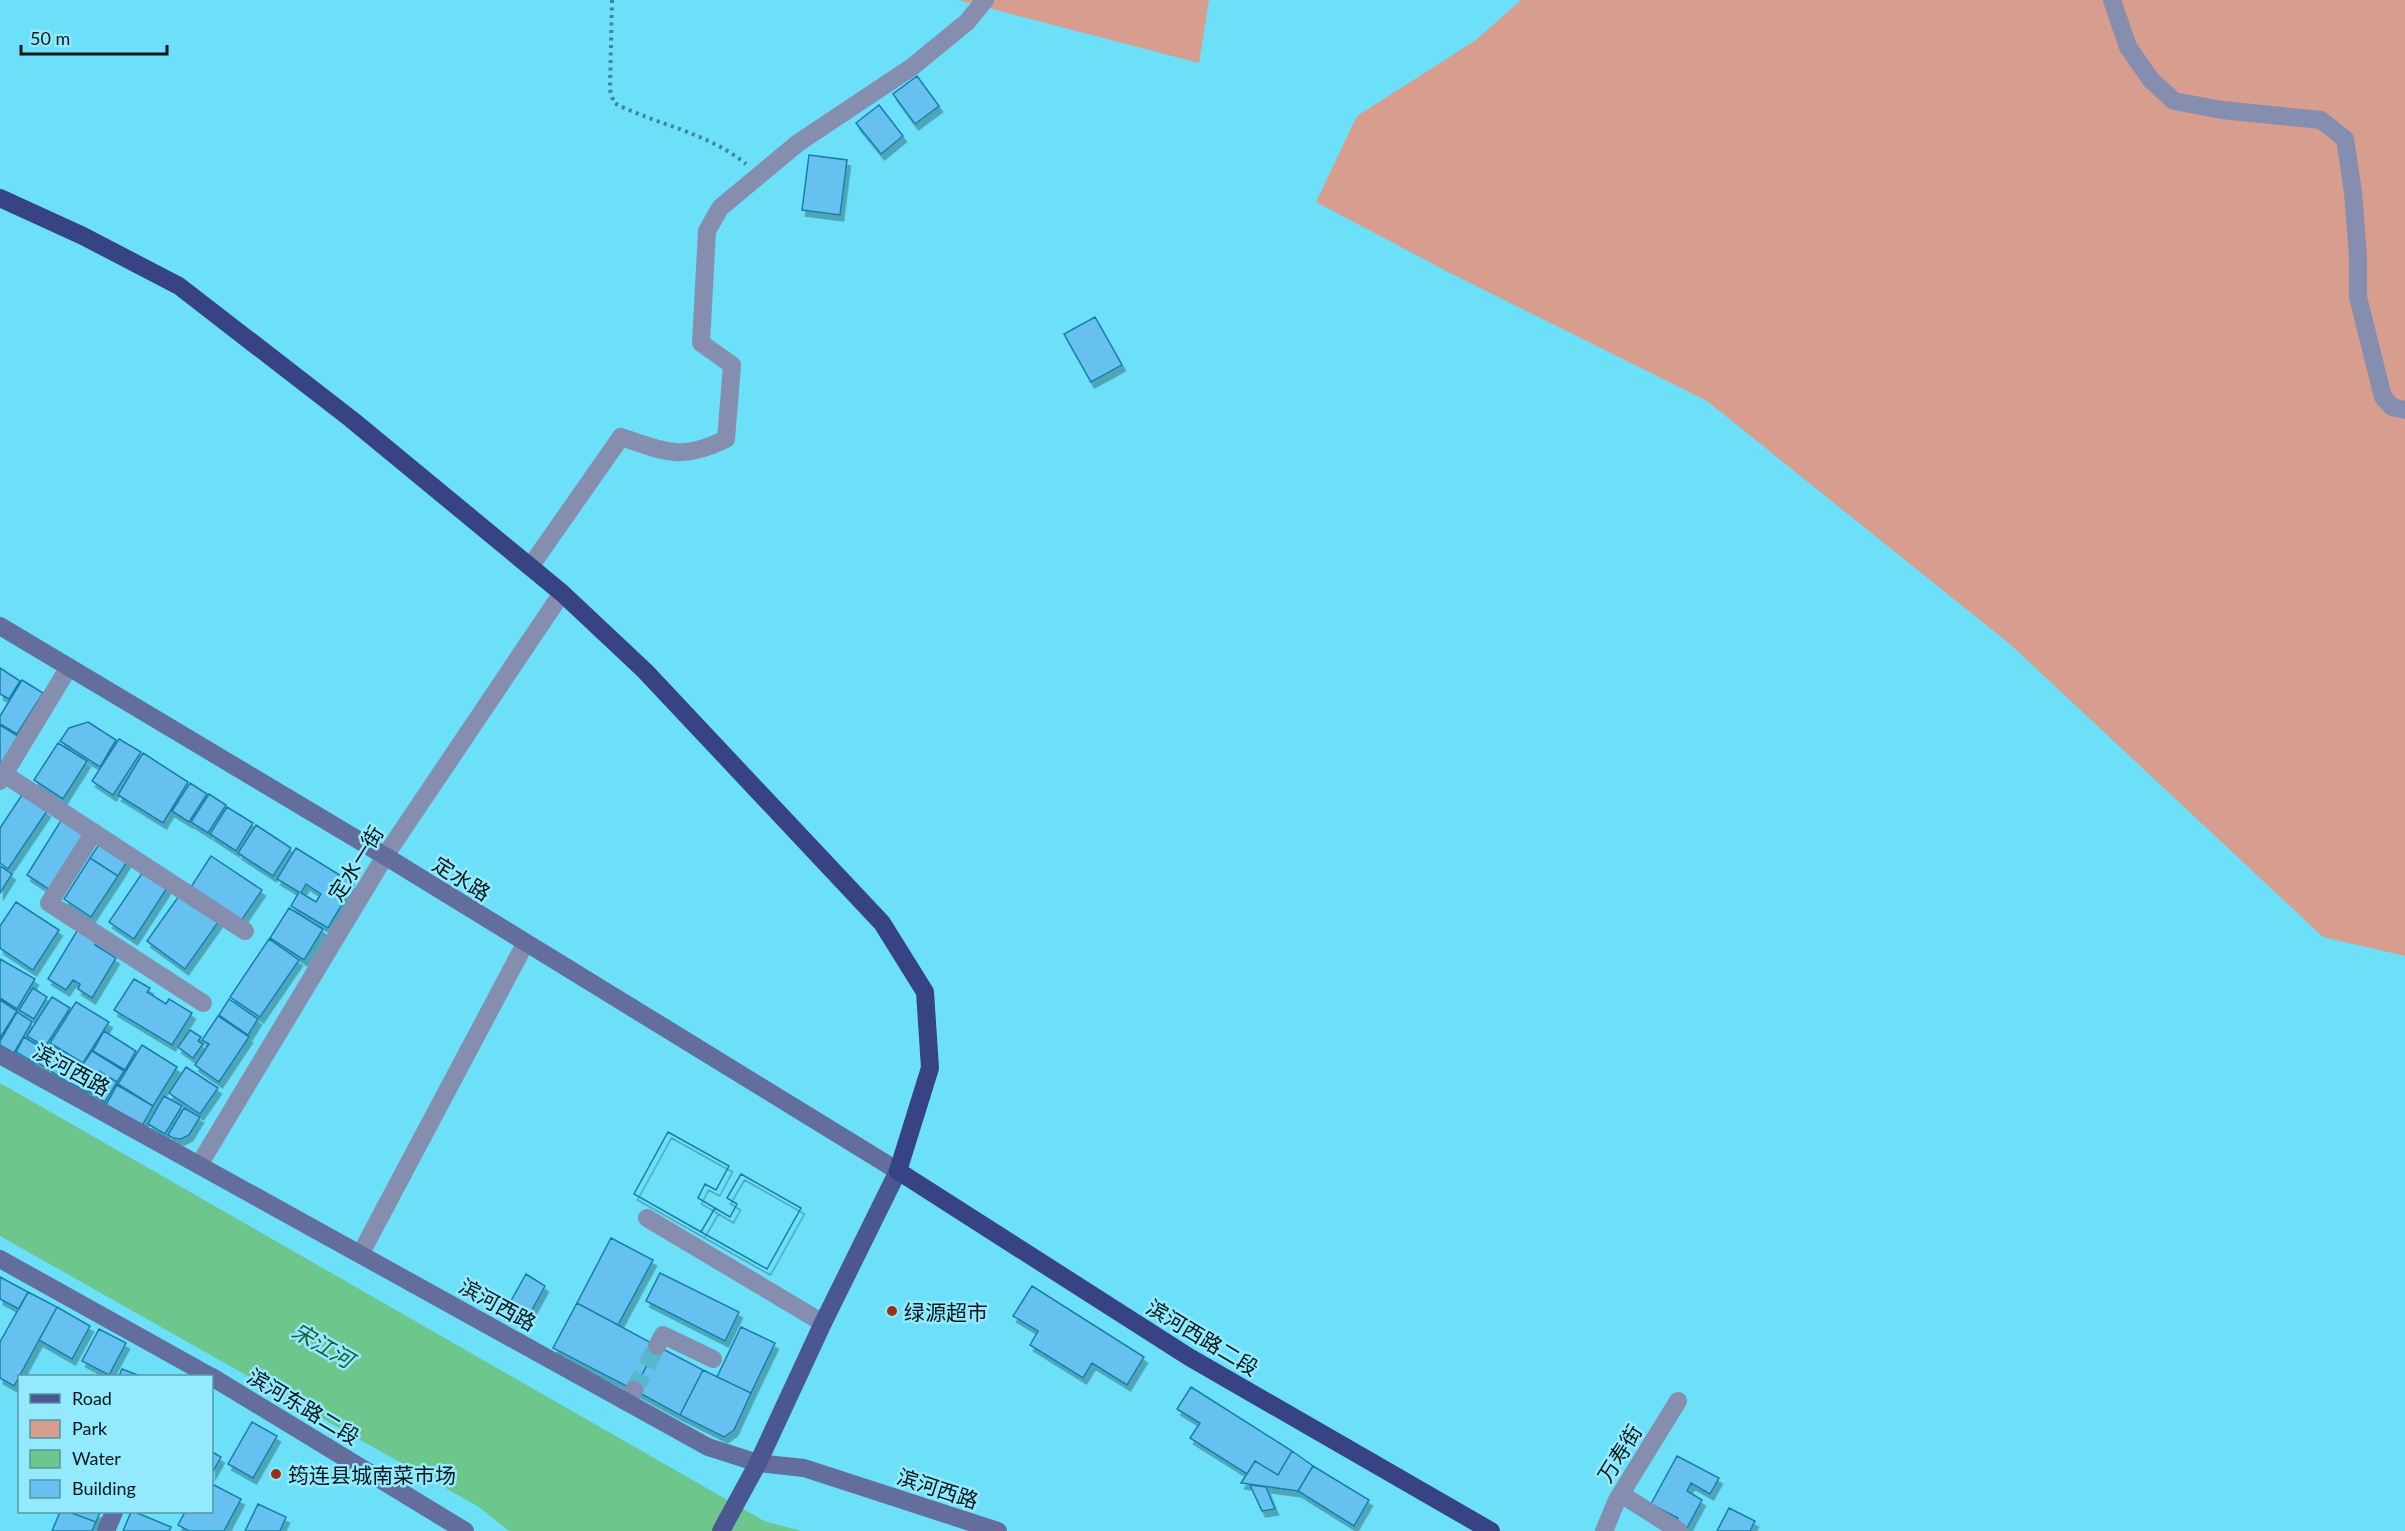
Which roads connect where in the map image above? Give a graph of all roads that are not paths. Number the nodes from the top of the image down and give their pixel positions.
1 (985, 0) edge
2 (2112, 0) edge
3 (0, 198) edge
4 (2405, 410) edge
5 (530, 567) junction
6 (562, 592) junction
7 (0, 626) edge
8 (69, 667) junction
9 (2, 778) edge
10 (94, 832) junction
11 (385, 856) junction
12 (245, 931) dead end
13 (525, 944) junction
14 (203, 1003) dead end
15 (0, 1055) edge
16 (199, 1165) junction
17 (898, 1171) junction
18 (647, 1218) dead end
19 (361, 1253) junction
20 (0, 1259) edge
21 (823, 1323) junction
22 (657, 1346) dead end
23 (713, 1359) dead end
24 (181, 1360) junction
25 (175, 1375) edge
26 (207, 1375) edge
27 (213, 1378) edge
28 (1678, 1401) dead end
29 (758, 1463) junction
30 (1620, 1494) junction
31 (114, 1513) edge
32 (457, 1529) edge
33 (106, 1531) edge
34 (721, 1531) edge
35 (998, 1531) edge
36 (1491, 1531) edge
37 (1604, 1531) edge
38 (1679, 1531) edge

1 - 5 street
2 - 4 street
3 - 5 highway
5 - 6 highway
6 - 11 street, 定水一街
6 - 17 highway
7 - 8 street, 定水路
8 - 9 street
8 - 11 street, 定水路
9 - 10 street
10 - 12 street
10 - 14 street
11 - 13 street, 定水路
11 - 16 street, 定水一街
13 - 17 street, 定水路
13 - 19 street
15 - 16 street, 滨河西路
16 - 19 street, 滨河西路
17 - 21 main road
17 - 36 highway, 滨河西路二段
18 - 21 street
19 - 29 street, 滨河西路
20 - 24 street, 滨河东路二段
21 - 29 main road
22 - 23 street
24 - 25 street
24 - 26 street, 滨河东路二段
27 - 32 street, 滨河东路二段
28 - 30 street, 万寿街
29 - 34 main road
29 - 35 street, 滨河西路
30 - 37 street, 万寿街
30 - 38 street
31 - 33 street

